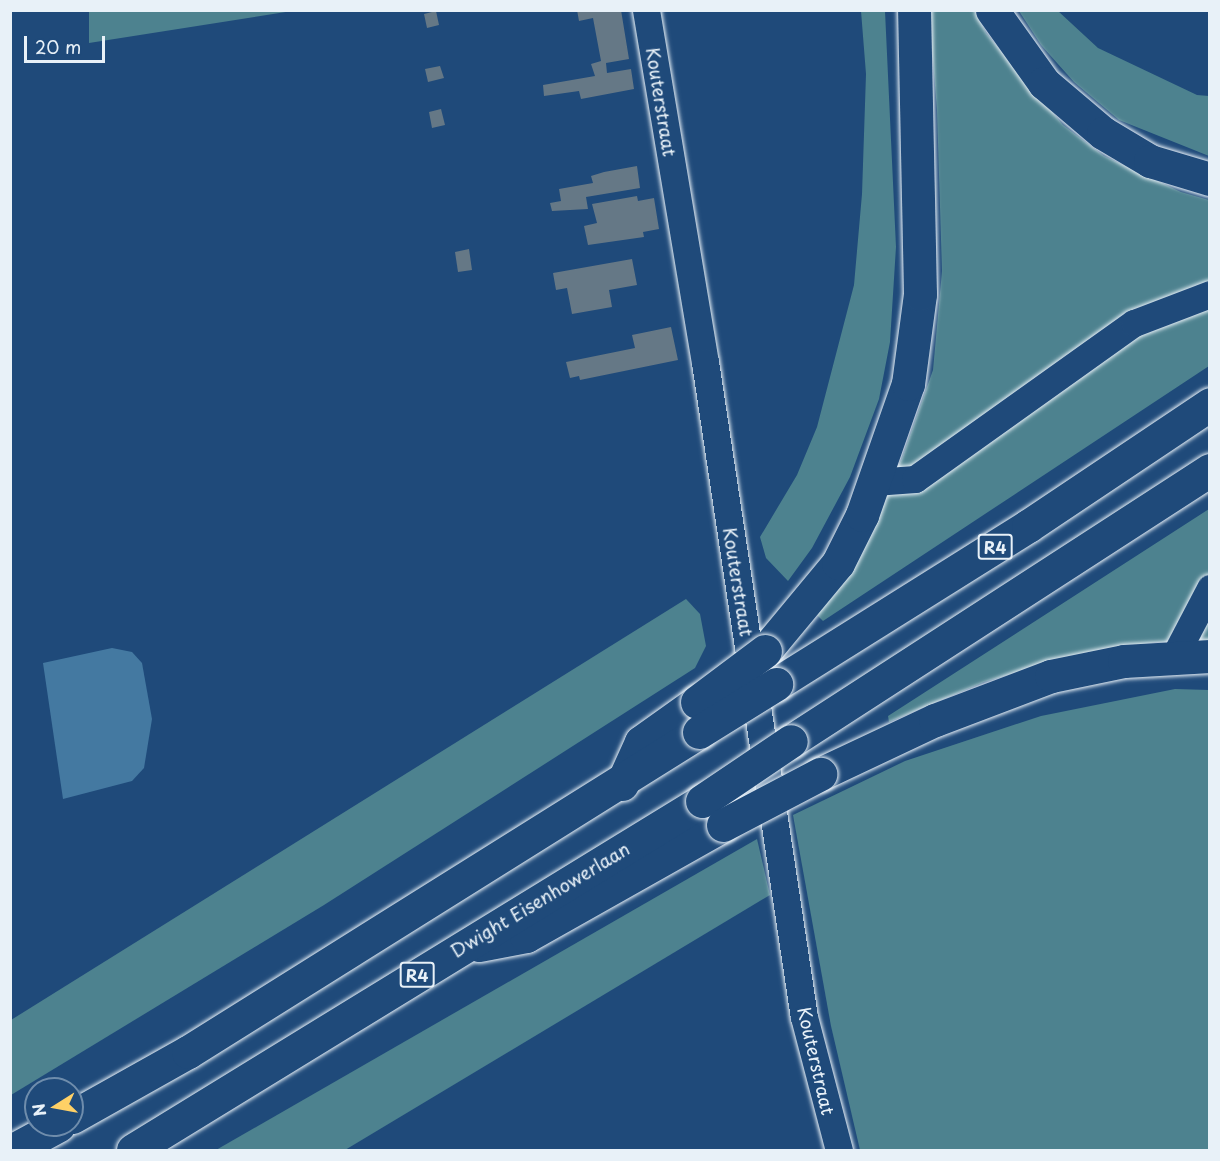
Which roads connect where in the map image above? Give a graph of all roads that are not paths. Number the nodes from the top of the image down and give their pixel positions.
1 (646, 10) edge
2 (914, 10) edge
3 (992, 10) edge
4 (1209, 179) edge
5 (1209, 294) edge
6 (1209, 404) edge
7 (1209, 470) edge
8 (874, 482) junction
9 (1209, 588) edge
10 (1209, 656) edge
11 (1174, 657) junction
12 (698, 717) junction
13 (460, 948) junction
14 (84, 1111) edge
15 (37, 1137) edge
16 (14, 1150) edge
17 (133, 1150) edge
18 (840, 1150) edge

1 - 18 street, Kouterstraat
2 - 8 highway
3 - 4 highway
5 - 8 street
6 - 12 highway, R4, bridge
7 - 13 highway, Dwight Eisenhowerlaan / R4, bridge
8 - 12 highway, bridge
9 - 11 street
10 - 11 highway
11 - 13 highway, bridge
12 - 14 highway
13 - 17 highway, Dwight Eisenhowerlaan / R4
15 - 16 highway

